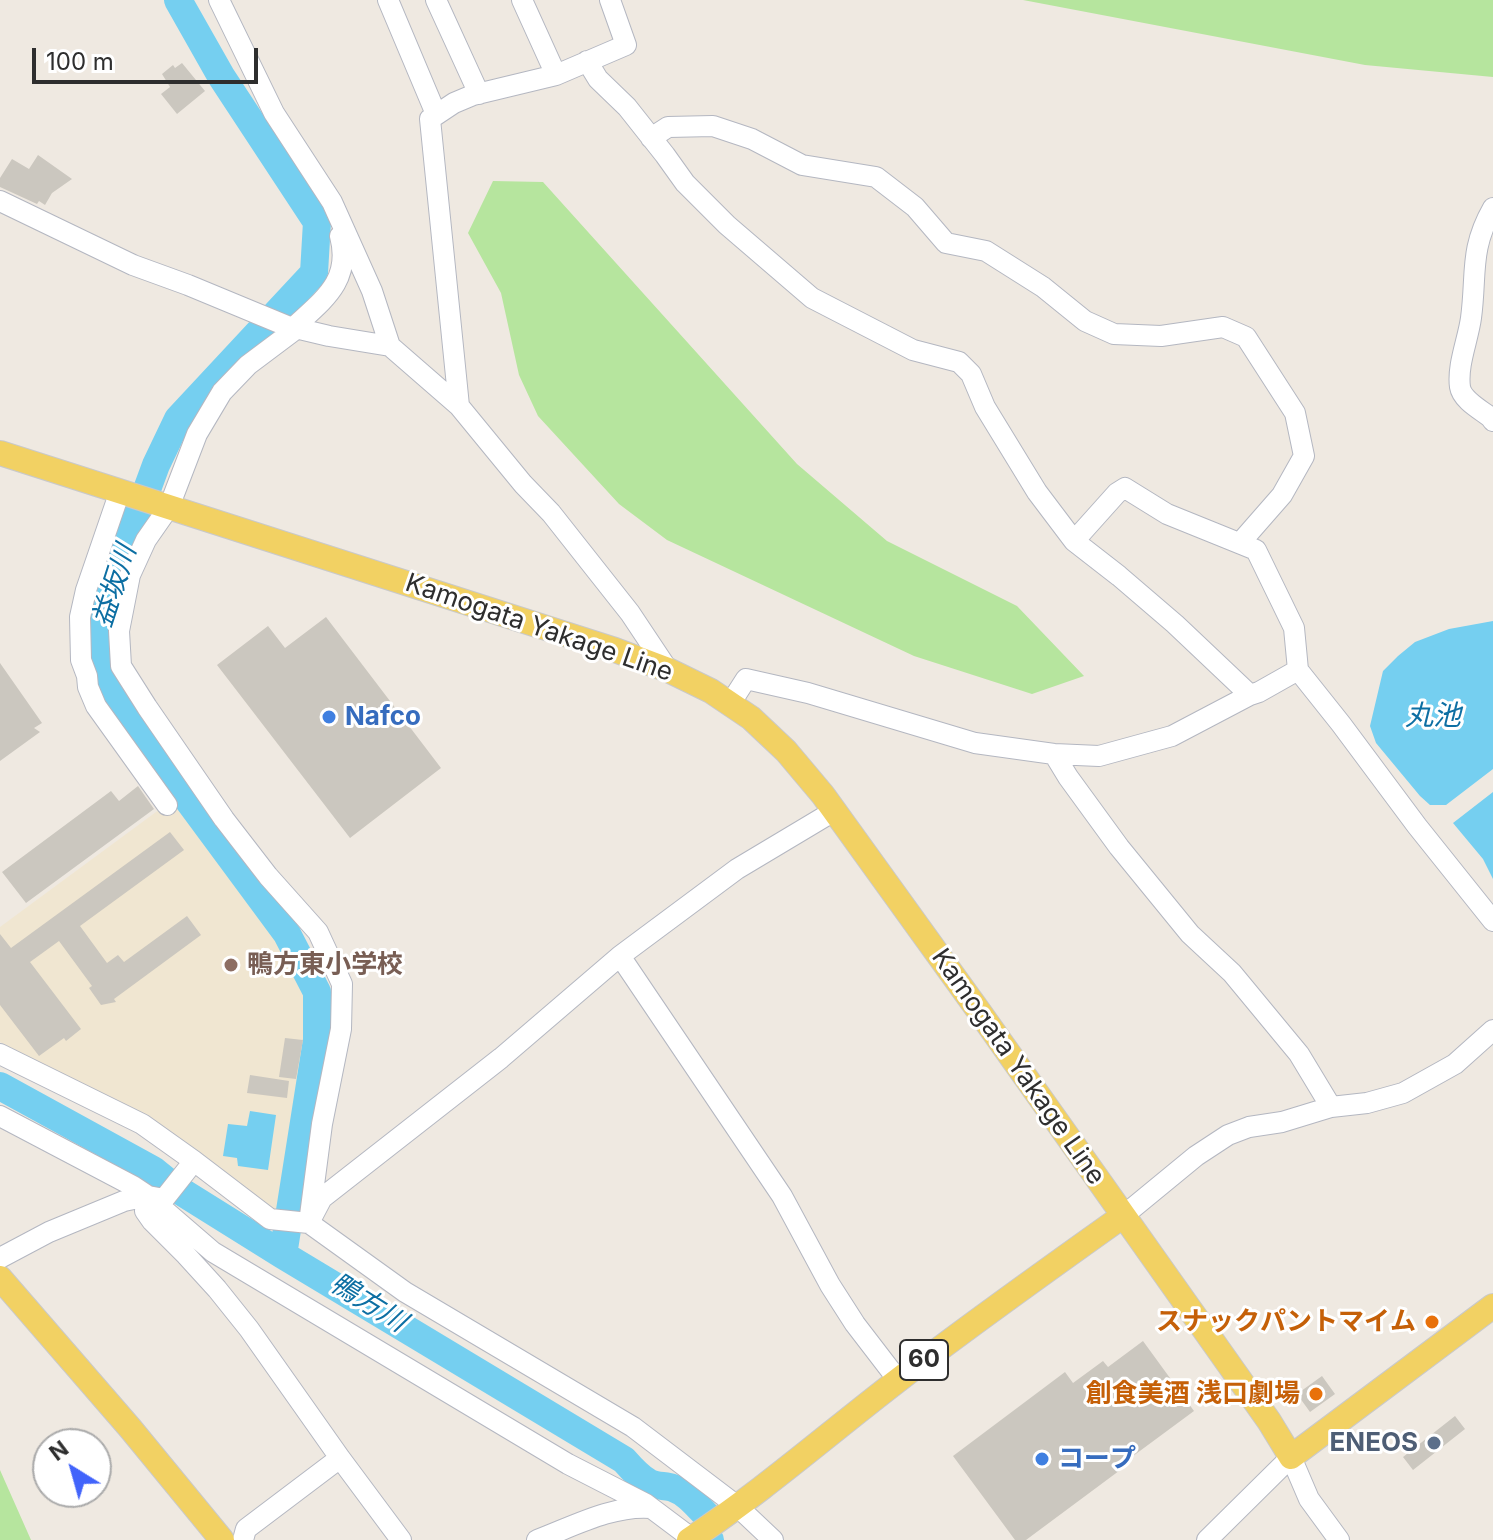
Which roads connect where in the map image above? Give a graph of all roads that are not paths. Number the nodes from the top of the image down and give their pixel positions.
1 (219, 0) edge
2 (388, 0) edge
3 (436, 0) edge
4 (522, 0) edge
5 (610, 0) edge
6 (587, 61) junction
7 (556, 75) junction
8 (479, 94) junction
9 (436, 114) junction
10 (651, 138) junction
11 (0, 201) edge
12 (332, 202) junction
13 (1493, 208) edge
14 (292, 328) junction
15 (390, 346) junction
16 (459, 406) junction
17 (1493, 421) edge
18 (0, 453) edge
19 (126, 493) junction
20 (166, 506) junction
21 (1074, 541) junction
22 (1240, 543) junction
23 (121, 666) junction
24 (668, 670) junction
25 (1298, 670) junction
26 (87, 676) junction
27 (1250, 695) junction
28 (730, 704) junction
29 (1054, 754) junction
30 (167, 805) dead end
31 (834, 811) junction
32 (1493, 921) edge
33 (620, 956) junction
34 (1493, 1030) edge
35 (0, 1054) edge
36 (1331, 1107) junction
37 (0, 1116) edge
38 (191, 1165) junction
39 (156, 1197) junction
40 (1123, 1216) junction
41 (308, 1223) junction
42 (1, 1275) edge
43 (1493, 1306) edge
44 (898, 1380) junction
45 (1291, 1457) junction
46 (340, 1458) junction
47 (651, 1508) junction
48 (734, 1509) junction
49 (692, 1539) edge
50 (222, 1540) edge
51 (243, 1540) edge
52 (401, 1540) edge
53 (537, 1540) edge
54 (773, 1540) edge
55 (1207, 1540) edge
56 (1339, 1540) edge

1 - 12 street
2 - 9 street
3 - 8 street
4 - 7 street
5 - 6 street
6 - 7 street
6 - 10 street
7 - 8 street
8 - 9 street
9 - 16 street
10 - 21 street
10 - 22 street
11 - 14 street
12 - 14 street
12 - 15 street
13 - 17 street
14 - 15 street
14 - 20 street
15 - 16 street
16 - 24 street
18 - 19 main road, Kamogata Yakage Line
19 - 20 main road, Kamogata Yakage Line
19 - 26 street
20 - 23 street
20 - 24 main road, Kamogata Yakage Line
21 - 22 street
21 - 27 street
22 - 25 street
23 - 26 street
23 - 41 street
24 - 28 main road, Kamogata Yakage Line
25 - 27 street
25 - 32 street
26 - 30 street
27 - 29 street
28 - 29 street
28 - 31 main road, Kamogata Yakage Line
29 - 36 street
31 - 33 street
31 - 40 main road, Kamogata Yakage Line
33 - 41 street
33 - 44 street
34 - 36 street
35 - 38 street
36 - 40 street
37 - 39 street
38 - 39 street
38 - 41 street
39 - 42 street
39 - 46 street
39 - 47 street
40 - 44 main road, 60
40 - 45 main road, Kamogata Yakage Line
41 - 48 street
42 - 50 main road
43 - 45 main road
44 - 48 main road, 60
45 - 55 street
45 - 56 street
46 - 51 street
46 - 52 street
47 - 49 street
47 - 53 street
48 - 49 main road, 60
48 - 54 street

